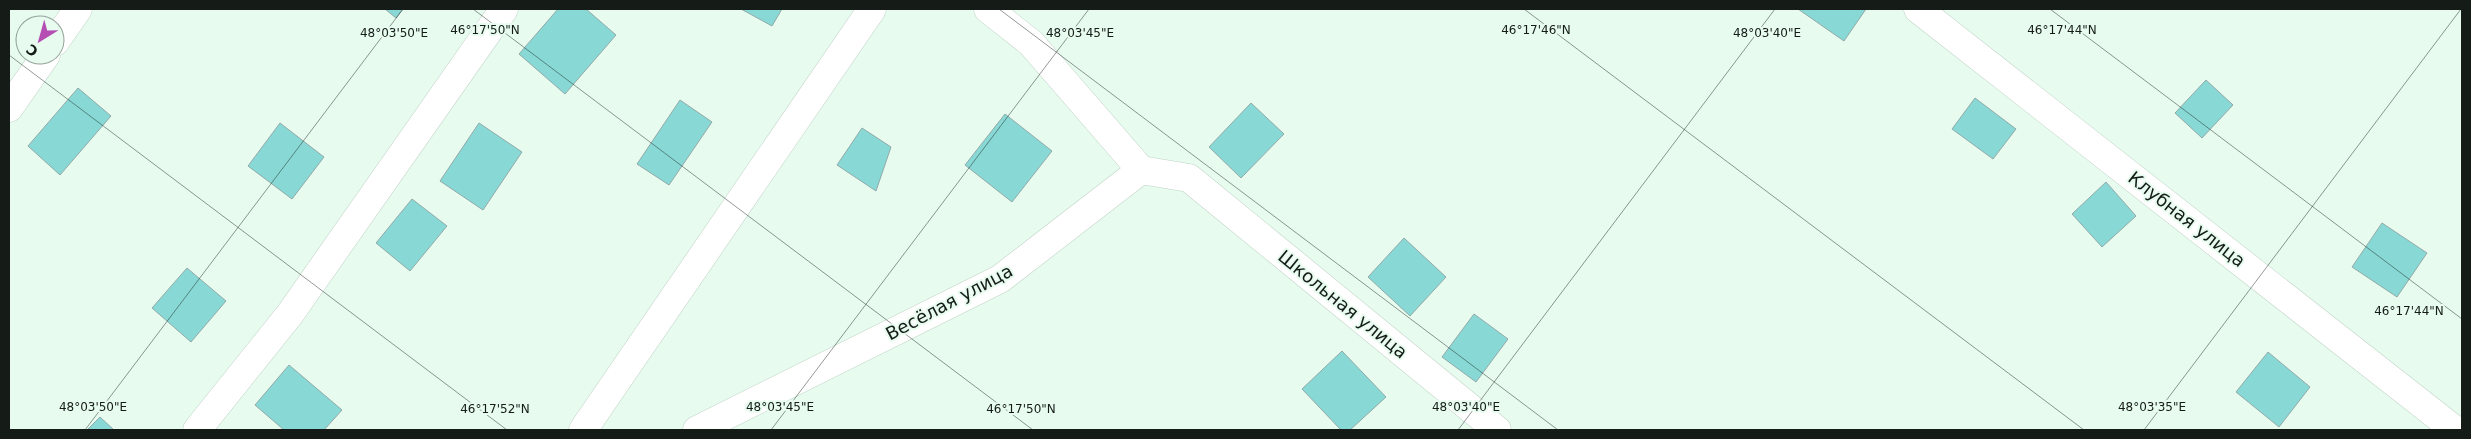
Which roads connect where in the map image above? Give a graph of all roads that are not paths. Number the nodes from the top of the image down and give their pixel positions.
1 (78, 9) edge
2 (504, 9) edge
3 (872, 9) edge
4 (988, 9) edge
5 (1918, 9) edge
6 (65, 28) edge
7 (39, 65) edge
8 (9, 108) edge
9 (1141, 170) junction
10 (197, 430) edge
11 (582, 430) edge
12 (697, 430) edge
13 (1497, 430) edge
14 (2456, 430) edge

1 - 6 street
2 - 10 street
3 - 11 street
4 - 9 street
5 - 14 street, Клубная улица
7 - 8 street
9 - 12 street, Весёлая улица
9 - 13 street, Школьная улица

